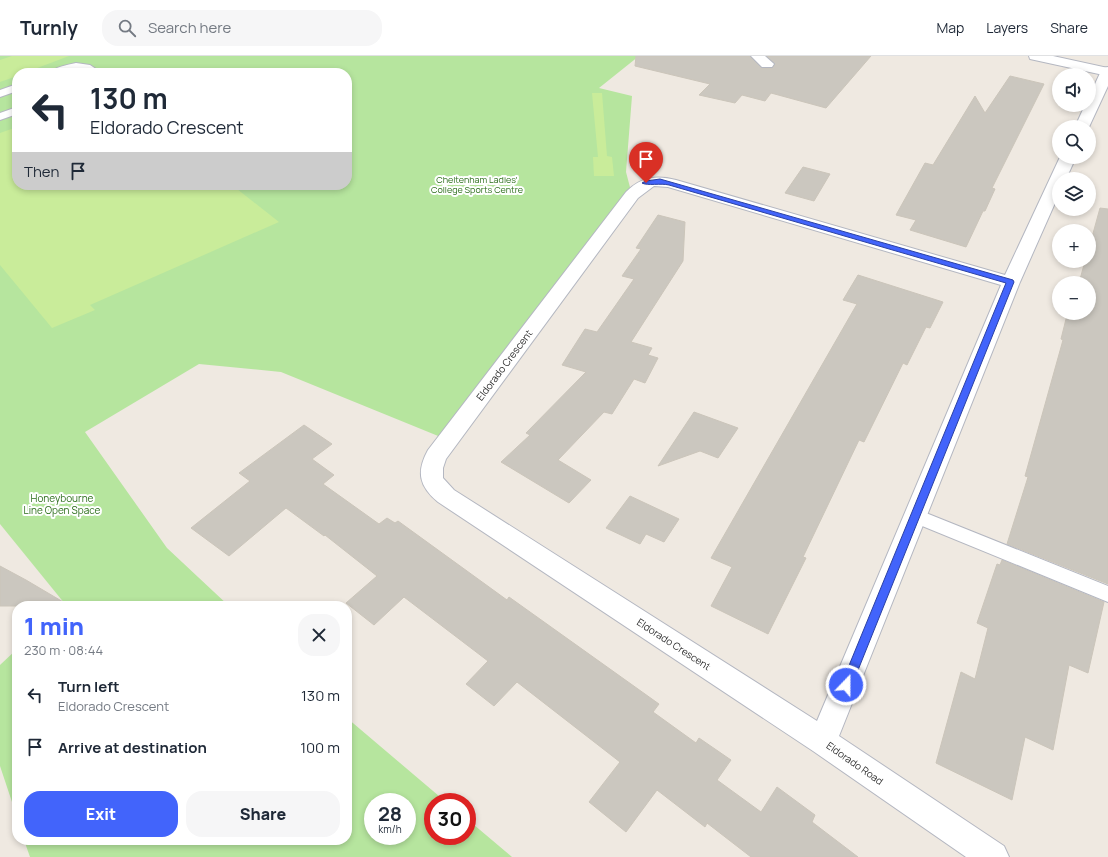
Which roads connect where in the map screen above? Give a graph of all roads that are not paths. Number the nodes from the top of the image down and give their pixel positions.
1 (757, 56) edge
2 (1034, 56) edge
3 (767, 64) dead end
4 (65, 68) edge
5 (88, 68) edge
6 (1108, 72) edge
7 (12, 89) edge
8 (0, 94) edge
9 (12, 112) edge
10 (0, 117) edge
11 (1085, 120) edge
12 (1065, 164) edge
13 (1011, 282) junction
14 (916, 516) junction
15 (1108, 594) edge
16 (823, 741) junction
17 (993, 857) edge

1 - 3 street
2 - 6 street
4 - 5 lane
6 - 11 street
7 - 8 lane
9 - 10 lane
12 - 13 street, Eldorado Road
13 - 14 street, Eldorado Road
13 - 16 street, Eldorado Crescent
14 - 15 lane
14 - 16 street, Eldorado Road
16 - 17 street, Eldorado Road

